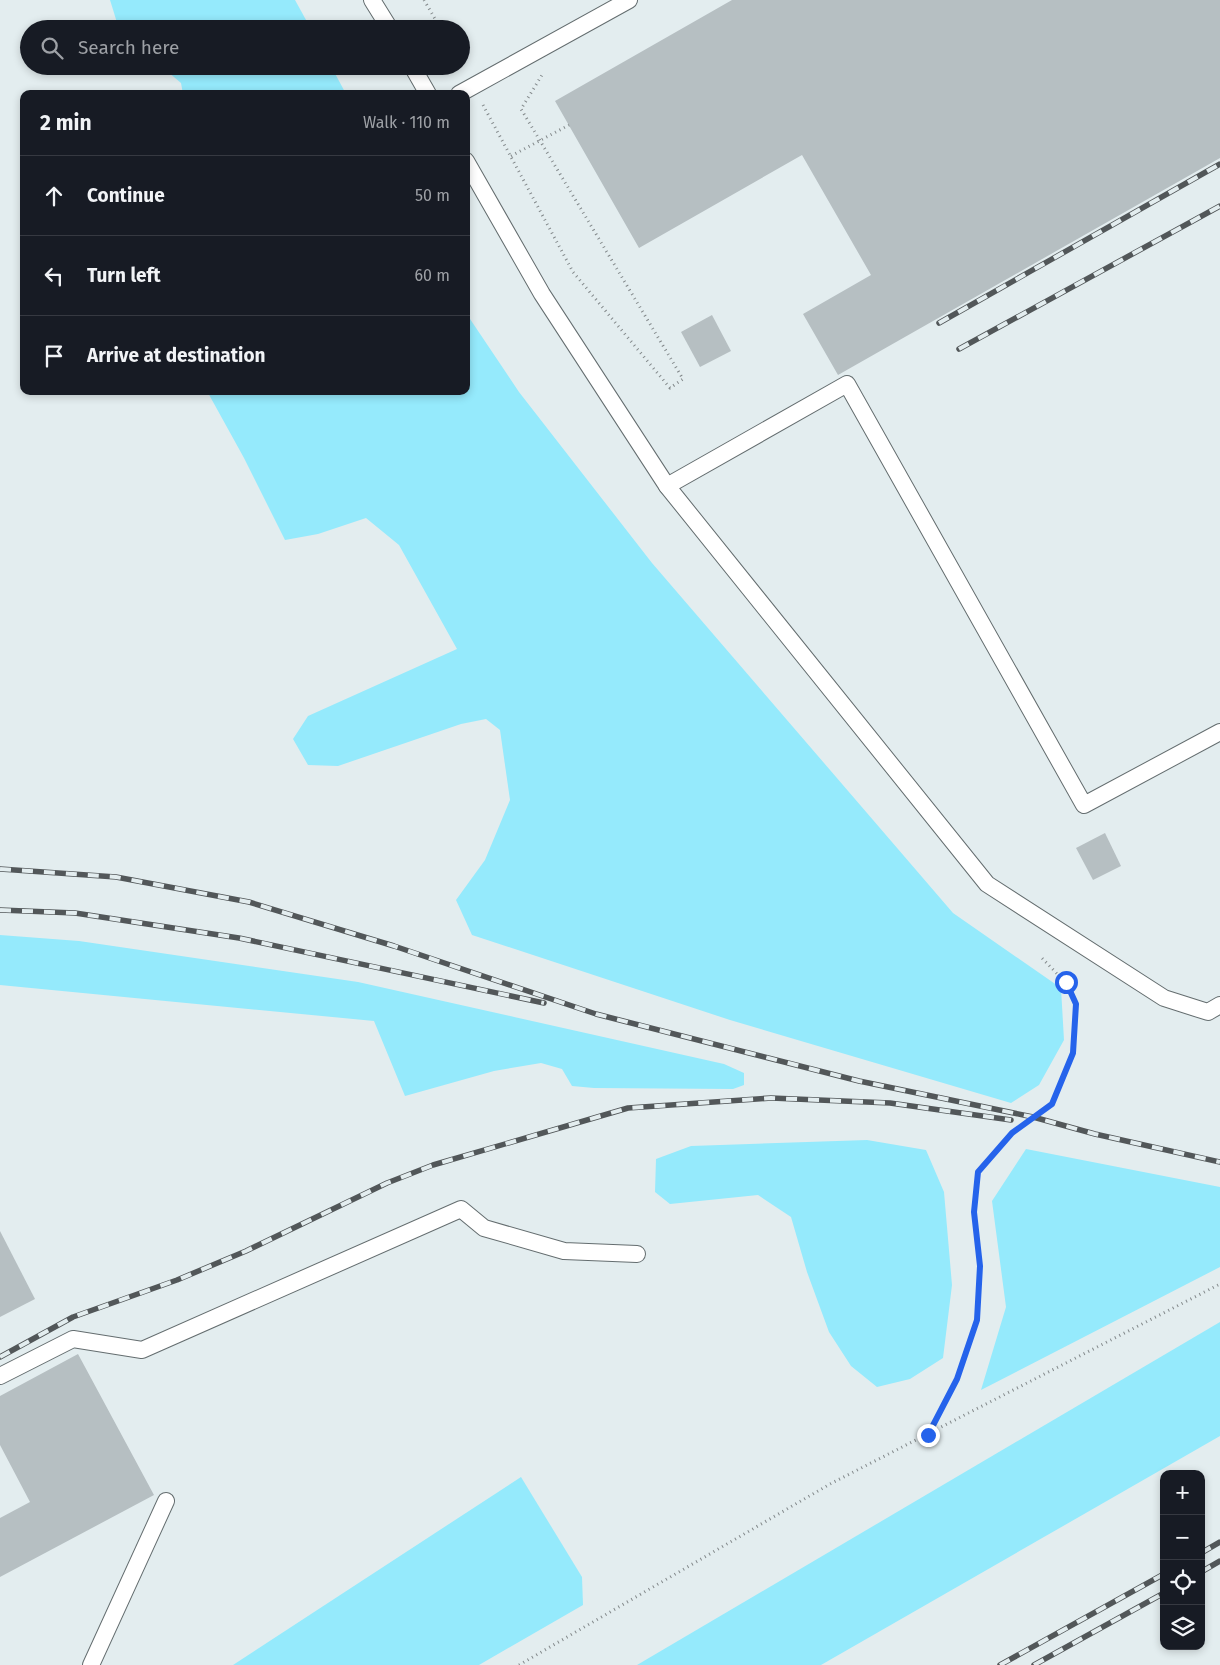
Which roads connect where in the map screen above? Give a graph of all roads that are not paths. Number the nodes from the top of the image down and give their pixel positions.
1 (372, 0) edge
2 (630, 0) edge
3 (384, 20) edge
4 (417, 75) edge
5 (426, 90) edge
6 (466, 90) edge
7 (470, 168) edge
8 (667, 486) junction
9 (1220, 732) edge
10 (1220, 1005) edge
11 (637, 1254) dead end
12 (0, 1376) edge
13 (166, 1501) dead end
14 (90, 1665) edge

1 - 3 lane
2 - 6 lane
4 - 5 lane
7 - 8 lane
8 - 9 lane
8 - 10 lane
11 - 12 lane
13 - 14 lane

